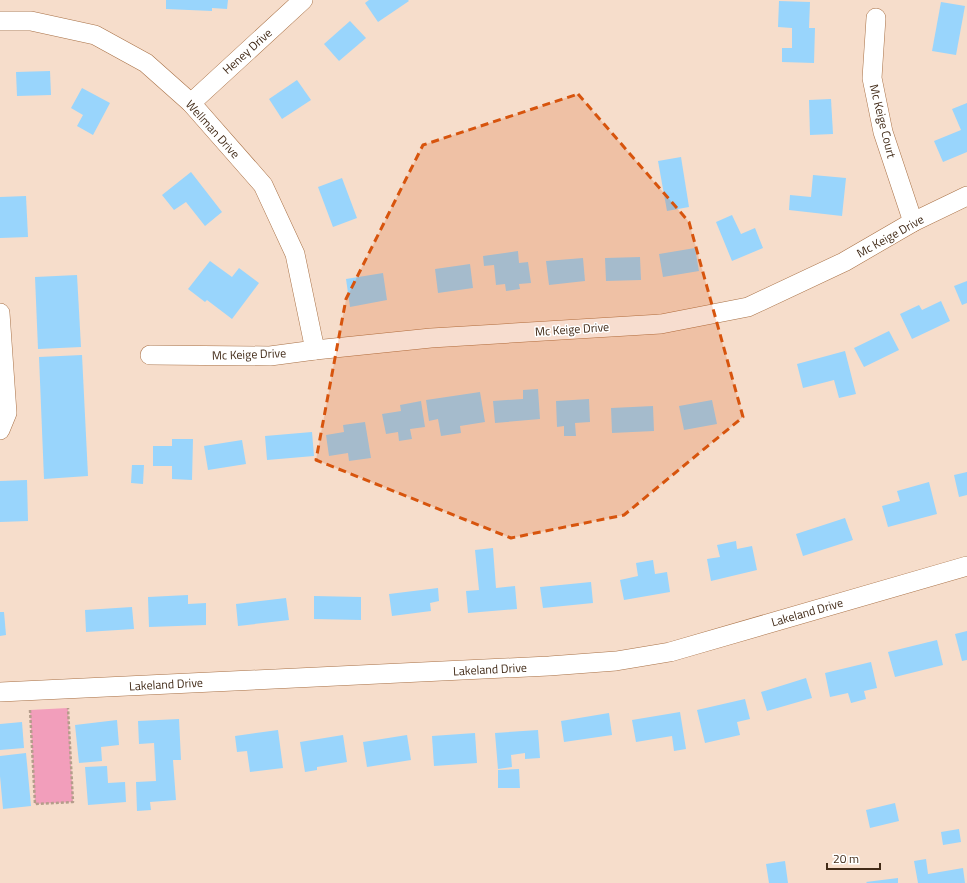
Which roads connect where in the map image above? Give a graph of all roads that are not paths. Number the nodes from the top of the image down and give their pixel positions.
1 (303, 0) edge
2 (876, 18) dead end
3 (0, 21) edge
4 (191, 103) junction
5 (967, 196) edge
6 (913, 222) junction
7 (0, 313) edge
8 (315, 350) junction
9 (150, 355) dead end
10 (0, 430) edge
11 (967, 566) edge
12 (0, 692) edge

1 - 4 street, Heney Drive
2 - 6 street, Mc Keige Court
3 - 4 street, Wellman Drive
4 - 8 street, Wellman Drive
5 - 6 street, Mc Keige Drive
6 - 8 street, Mc Keige Drive
7 - 10 street
8 - 9 street, Mc Keige Drive
11 - 12 street, Lakeland Drive

